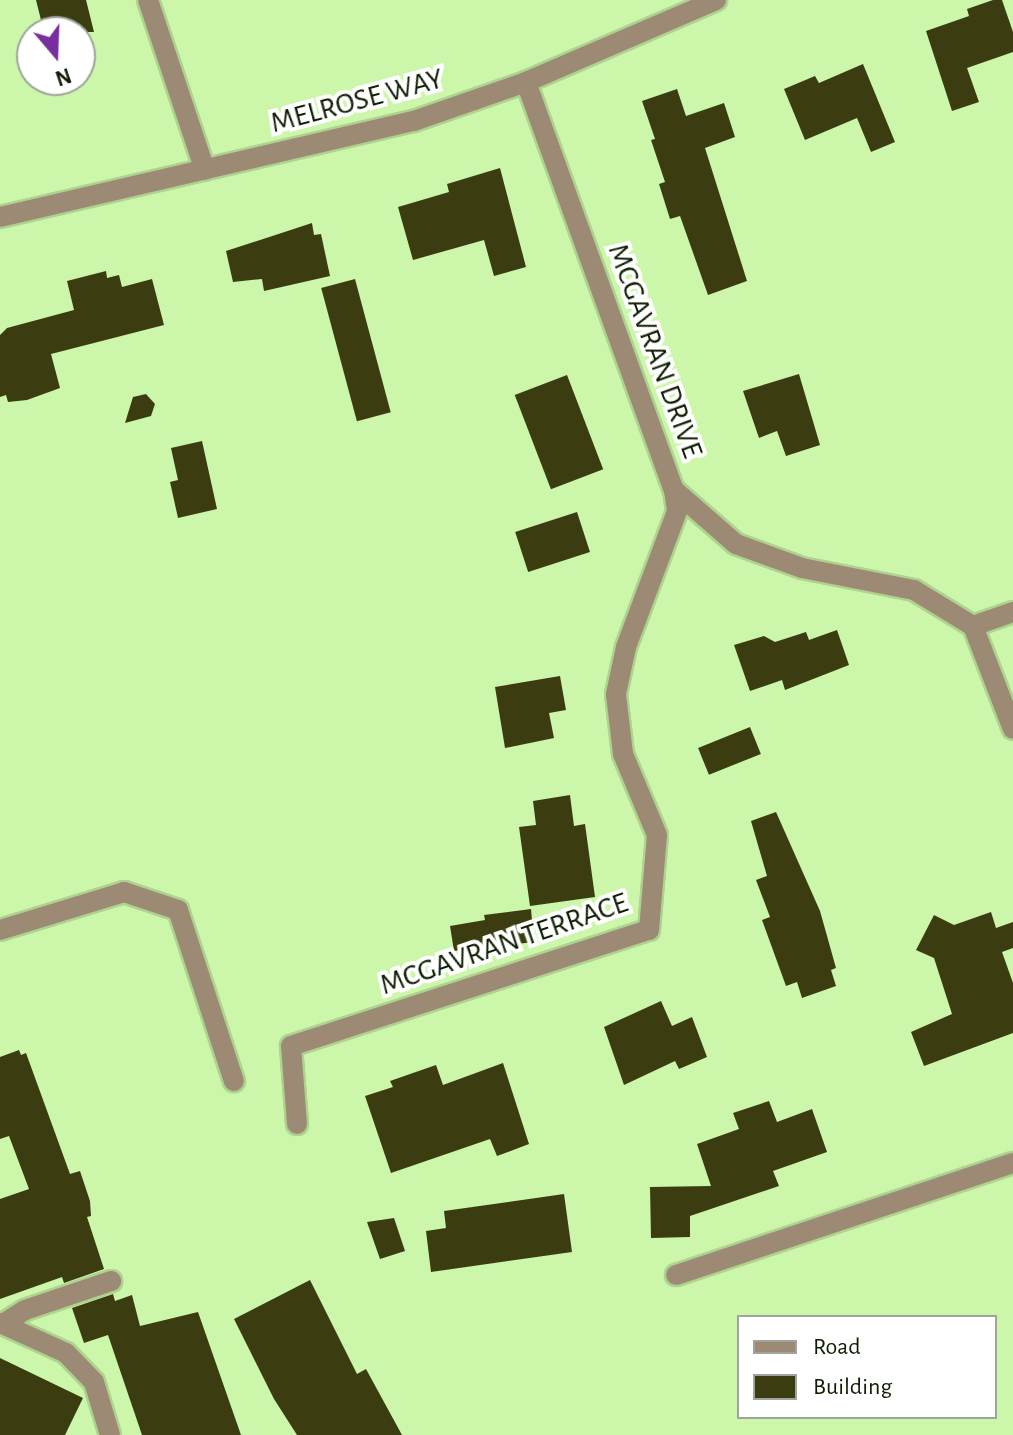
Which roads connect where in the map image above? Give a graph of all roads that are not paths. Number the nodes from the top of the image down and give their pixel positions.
1 (148, 0) edge
2 (708, 2) edge
3 (526, 82) junction
4 (205, 170) junction
5 (0, 217) edge
6 (674, 490) junction
7 (1013, 612) edge
8 (973, 626) junction
9 (1013, 729) edge
10 (0, 930) edge
11 (234, 1081) dead end
12 (297, 1124) dead end
13 (1013, 1163) edge
14 (676, 1275) dead end
15 (111, 1281) dead end
16 (3, 1322) edge
17 (110, 1435) edge

1 - 4 street
2 - 3 street, MELROSE WAY
3 - 4 street, MELROSE WAY
3 - 6 street, MCGAVRAN DRIVE
4 - 5 street, MELROSE WAY
6 - 8 street, MCGAVRAN DRIVE
6 - 12 street, MCGAVRAN TERRACE
7 - 8 street
8 - 9 street
10 - 11 street
13 - 14 street
15 - 16 street
16 - 17 street

